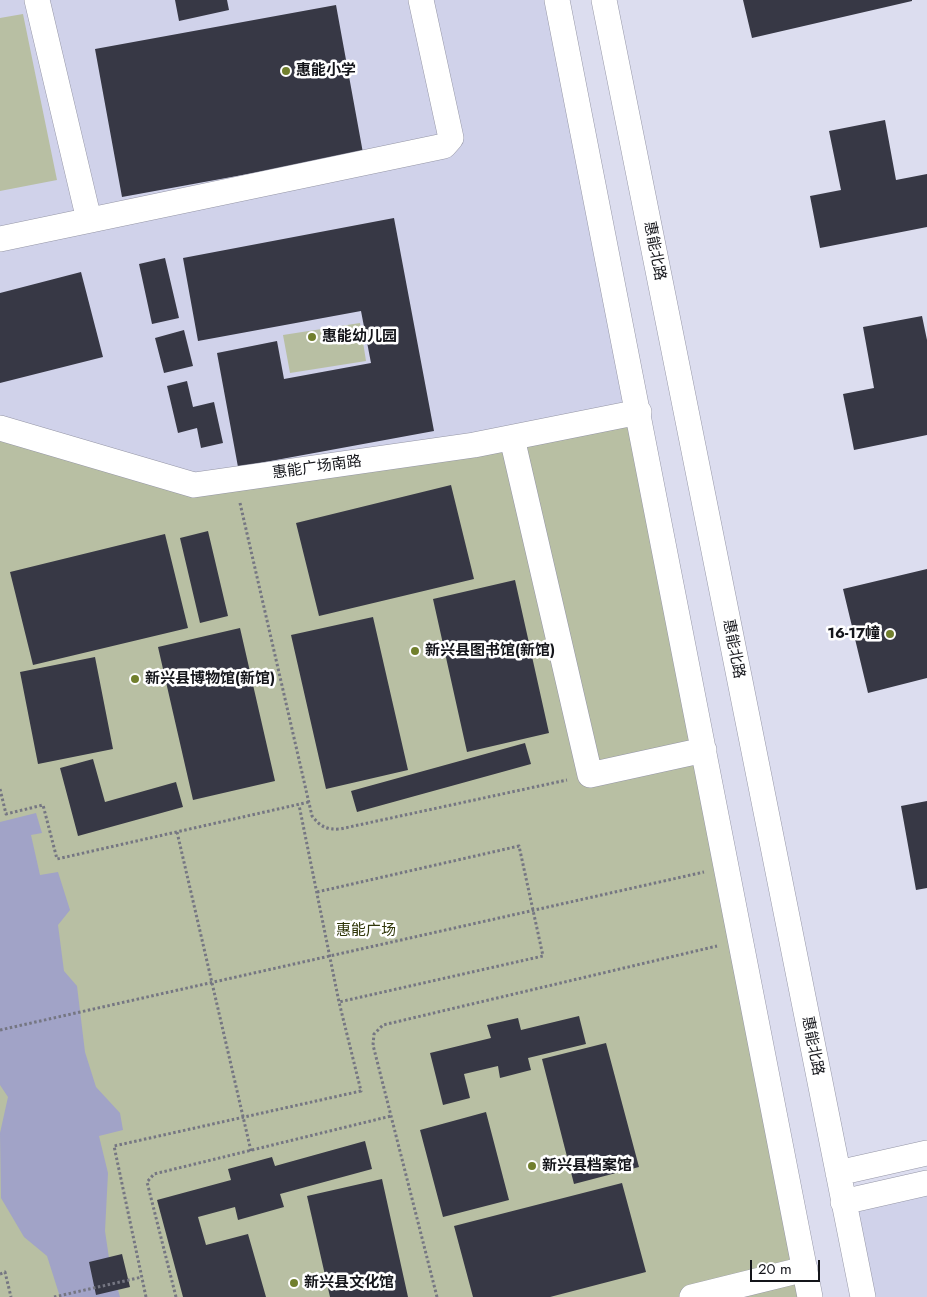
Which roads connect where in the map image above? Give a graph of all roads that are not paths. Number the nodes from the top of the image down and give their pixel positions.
1 (37, 0) edge
2 (421, 0) edge
3 (558, 0) edge
4 (604, 0) edge
5 (89, 220) junction
6 (0, 239) edge
7 (639, 412) junction
8 (0, 428) edge
9 (512, 438) junction
10 (704, 750) junction
11 (927, 1152) edge
12 (838, 1174) junction
13 (927, 1183) edge
14 (844, 1202) junction
15 (805, 1269) junction
16 (692, 1297) edge
17 (810, 1297) edge
18 (862, 1297) edge

1 - 5 street
2 - 5 street
3 - 7 street
4 - 12 street, 惠能北路
5 - 6 street
7 - 9 street, 惠能广场南路
7 - 10 street
8 - 9 street, 惠能广场南路
9 - 10 street
10 - 15 street
11 - 12 street
12 - 14 street, 惠能北路
13 - 14 street
14 - 18 street, 惠能北路
15 - 16 street
15 - 17 street

